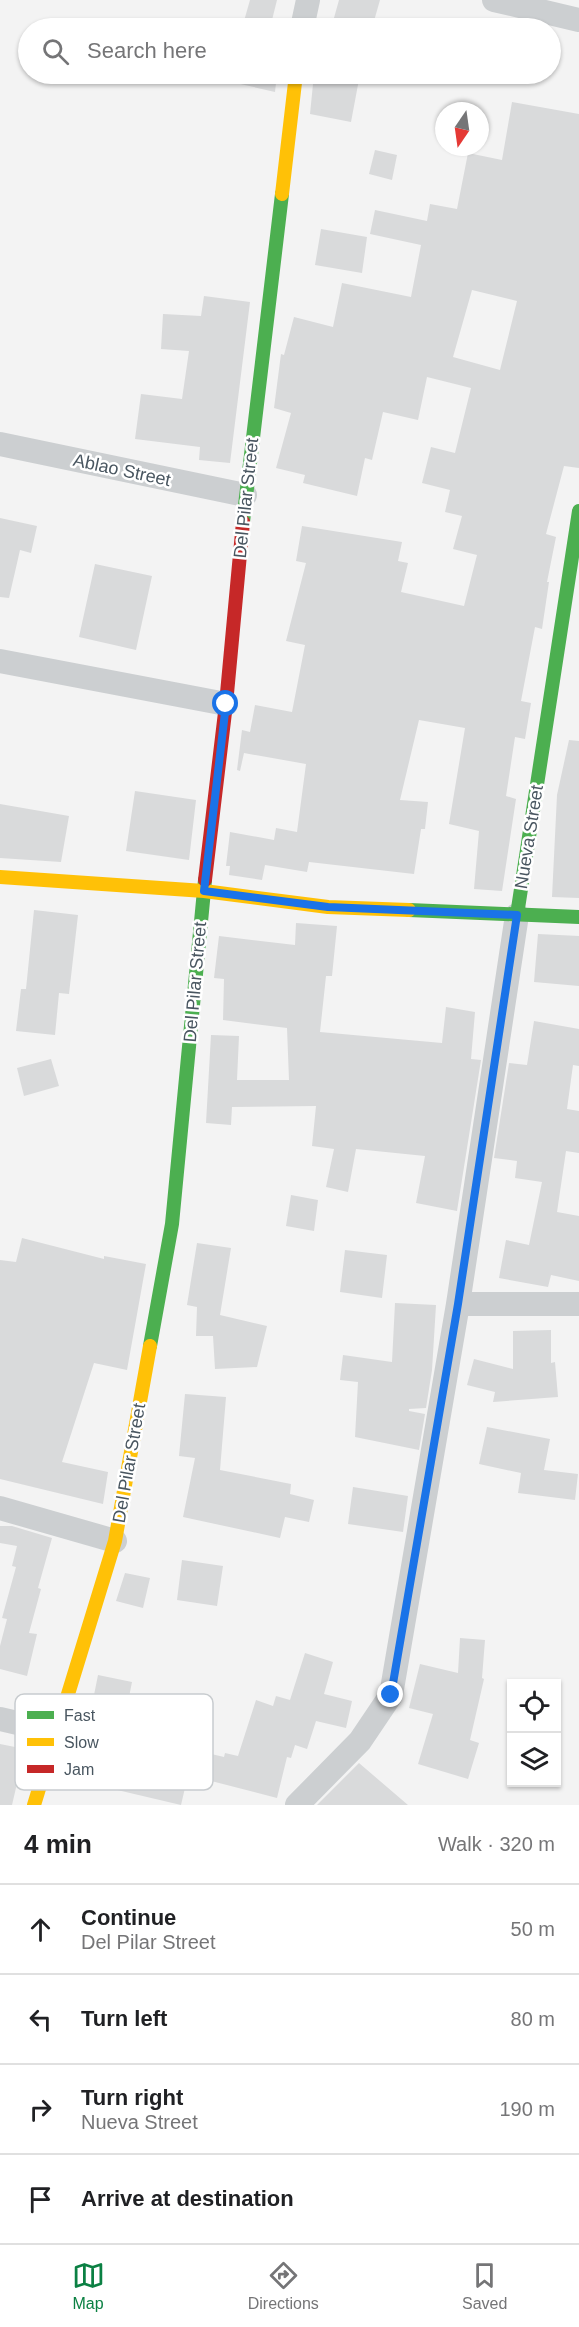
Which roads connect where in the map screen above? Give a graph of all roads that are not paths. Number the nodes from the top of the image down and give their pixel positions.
1 (308, 0) edge
2 (494, 0) edge
3 (304, 18) edge
4 (579, 20) edge
5 (295, 84) edge
6 (0, 444) edge
7 (245, 495) junction
8 (579, 511) edge
9 (0, 661) edge
10 (226, 704) junction
11 (0, 878) edge
12 (204, 891) junction
13 (517, 915) junction
14 (579, 917) edge
15 (458, 1304) junction
16 (579, 1304) edge
17 (0, 1508) edge
18 (115, 1541) junction
19 (68, 1694) edge
20 (0, 1719) edge
21 (15, 1722) edge
22 (39, 1790) edge
23 (34, 1805) edge
24 (297, 1805) edge

1 - 3 street
2 - 4 street
5 - 7 street, Del Pilar Street
6 - 7 street, Ablao Street
7 - 10 street, Del Pilar Street
8 - 13 street, Nueva Street
9 - 10 street
10 - 12 street, Del Pilar Street
11 - 12 street
12 - 13 street
12 - 18 street, Del Pilar Street
13 - 14 street
13 - 15 street, Nueva Street
15 - 16 street
15 - 24 street, Nueva Street
17 - 18 street
18 - 19 street, Del Pilar Street
20 - 21 street
22 - 23 street, Del Pilar Street

